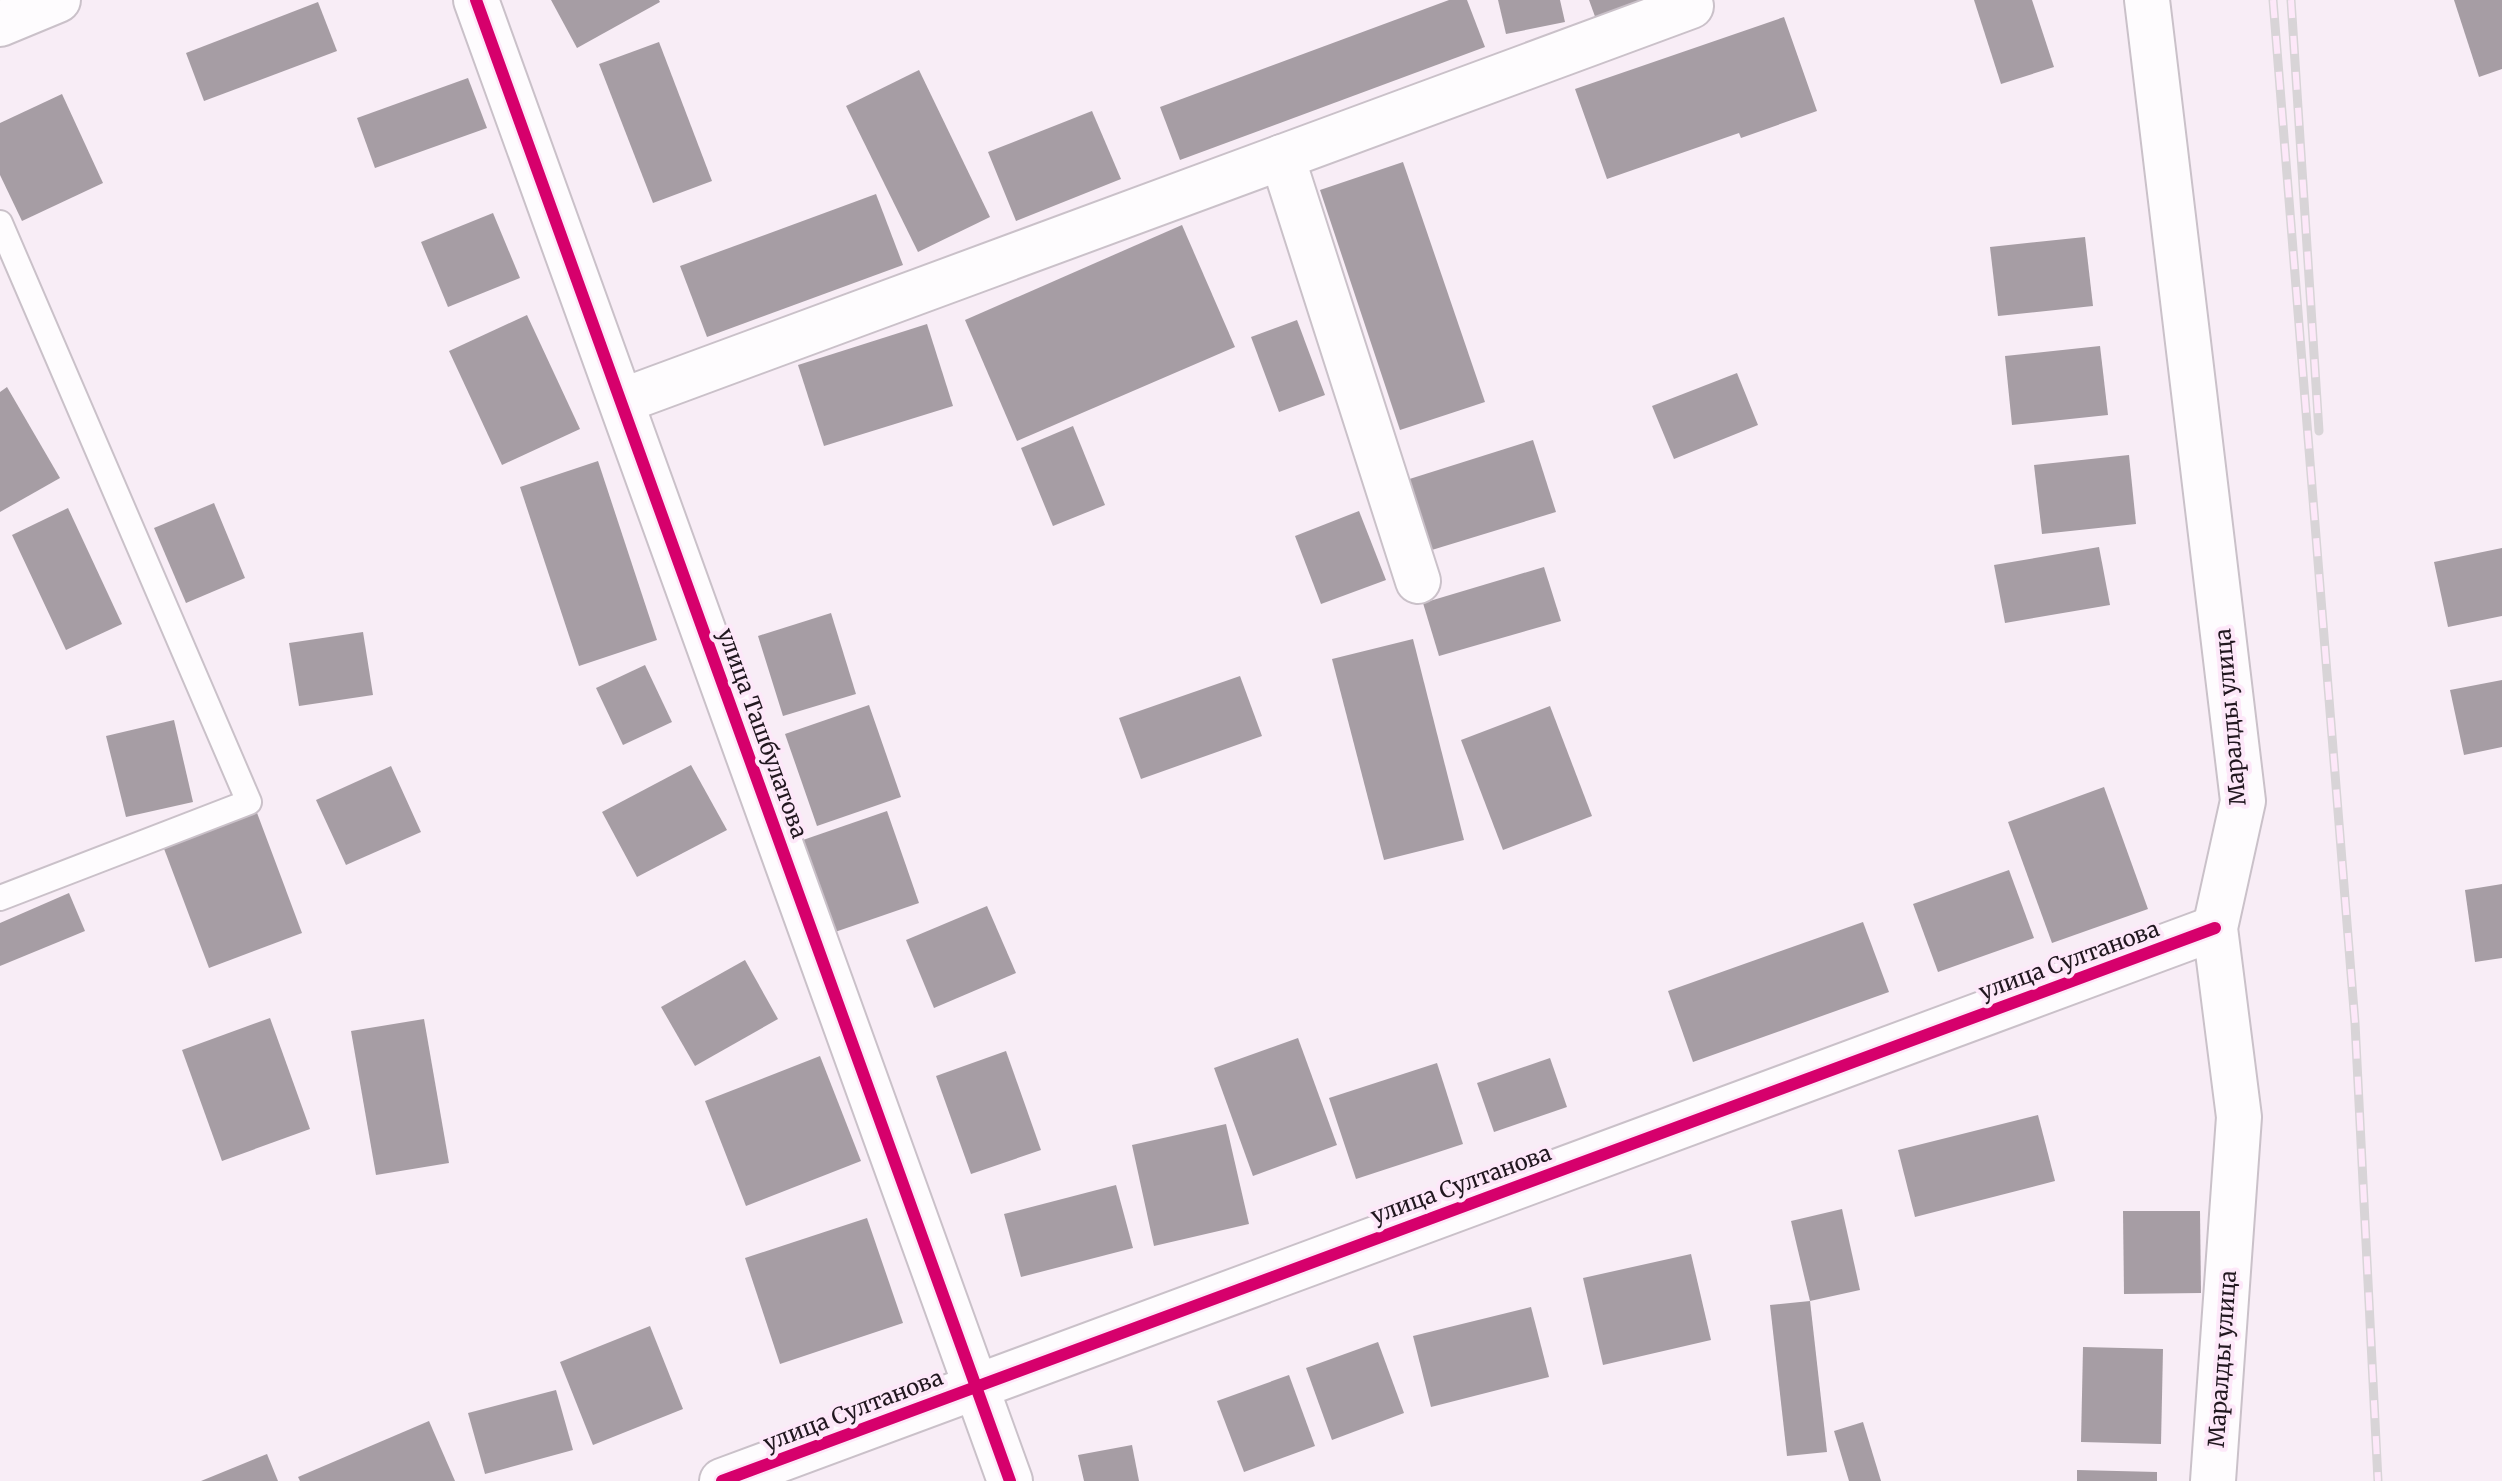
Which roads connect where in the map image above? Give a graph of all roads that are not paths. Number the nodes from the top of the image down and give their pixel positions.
1 (58, 0) edge
2 (476, 0) edge
3 (2147, 0) edge
4 (1691, 6) dead end
5 (0, 24) edge
6 (1282, 157) junction
7 (0, 223) edge
8 (622, 401) junction
9 (1418, 581) dead end
10 (0, 898) edge
11 (2215, 928) junction
12 (977, 1384) junction
13 (722, 1481) edge
14 (1010, 1481) edge
15 (2213, 1481) edge

1 - 5 street
2 - 8 street, улица Ташбулатова
3 - 11 street, Маралды улица
4 - 6 street
6 - 8 street
6 - 9 street
7 - 10 lane
8 - 12 street, улица Ташбулатова
11 - 12 street, улица Султанова
11 - 15 street, Маралды улица
12 - 13 street, улица Султанова
12 - 14 street, улица Ташбулатова

